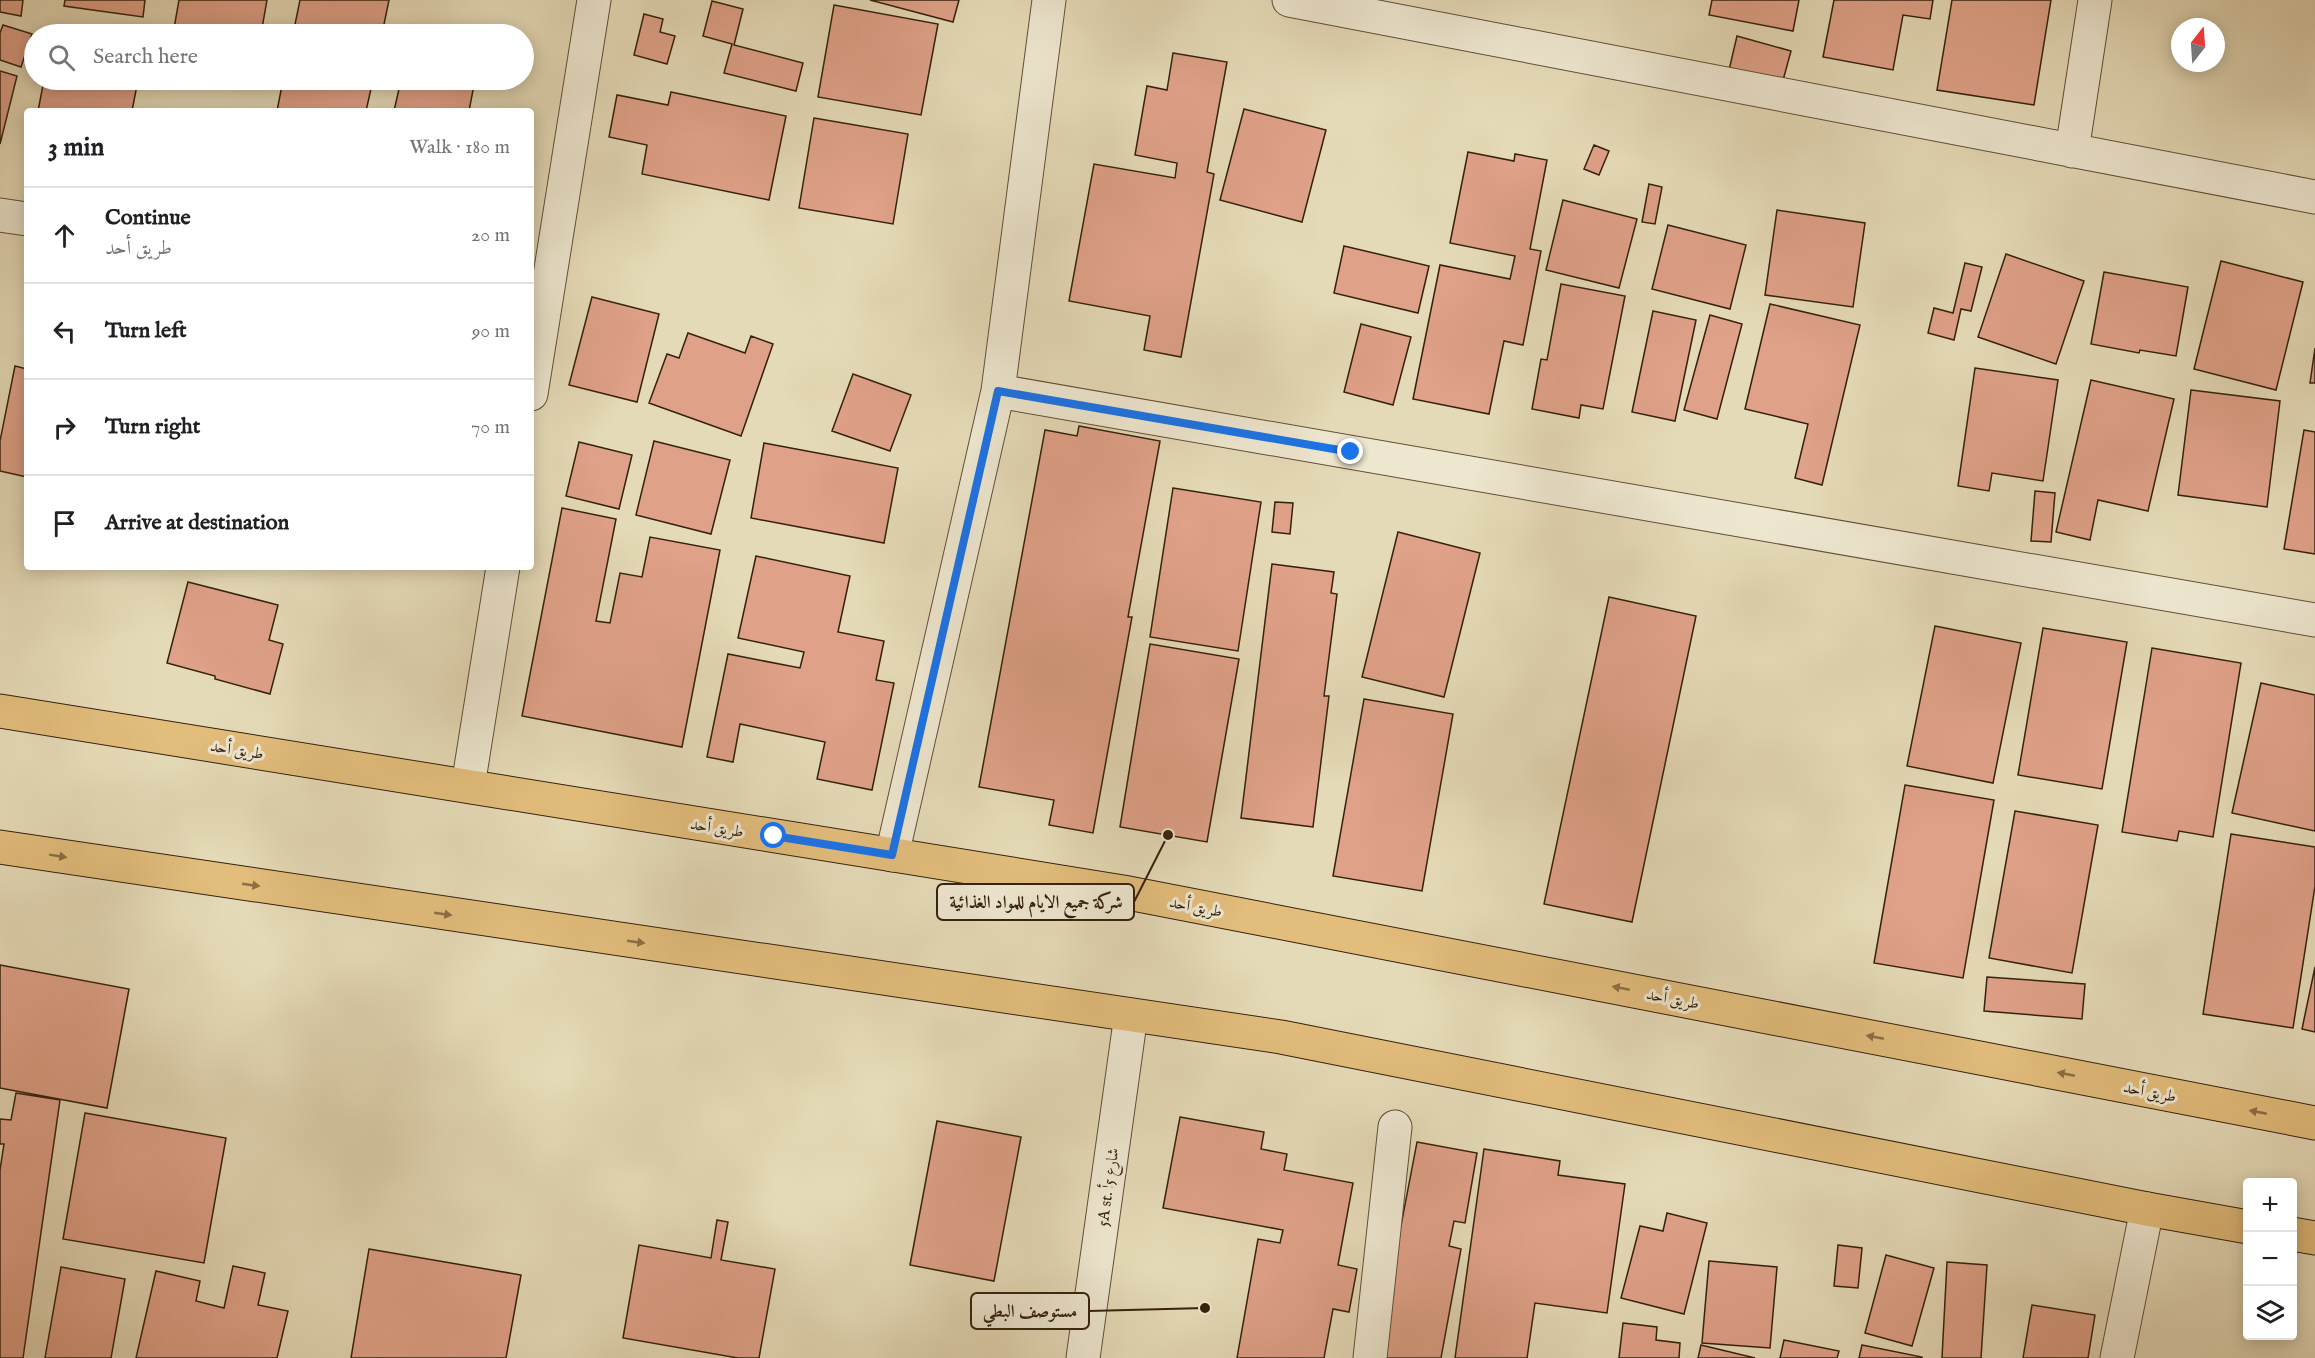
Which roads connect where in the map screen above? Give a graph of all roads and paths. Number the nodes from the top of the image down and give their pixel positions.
1 (594, 0) edge
2 (1049, 0) edge
3 (1289, 0) edge
4 (2095, 0) edge
5 (2072, 151) junction
6 (2315, 197) edge
7 (0, 215) edge
8 (24, 219) edge
9 (538, 306) edge
10 (534, 356) edge
11 (998, 391) junction
12 (503, 570) edge
13 (2315, 620) edge
14 (0, 711) edge
15 (468, 786) junction
16 (0, 847) edge
17 (892, 855) junction
18 (1131, 1015) junction
19 (2315, 1123) edge
20 (1395, 1127) dead end
21 (2147, 1209) junction
22 (2243, 1226) edge
23 (2297, 1235) edge
24 (2315, 1238) edge
25 (1083, 1358) edge
26 (1370, 1358) edge
27 (2117, 1358) edge

1 - 9 street
2 - 11 street
3 - 5 street
4 - 5 street
5 - 6 street
7 - 8 street
9 - 10 street
11 - 13 street
11 - 17 street
12 - 15 street
14 - 15 main road, طريق أحد
15 - 17 main road, طريق أحد
16 -> 18 main road
19 -> 17 main road, طريق أحد
18 - 21 main road
18 - 25 street, 5A st. شارع 5أ
20 - 26 street
21 - 22 main road
21 - 27 street
23 - 24 main road

